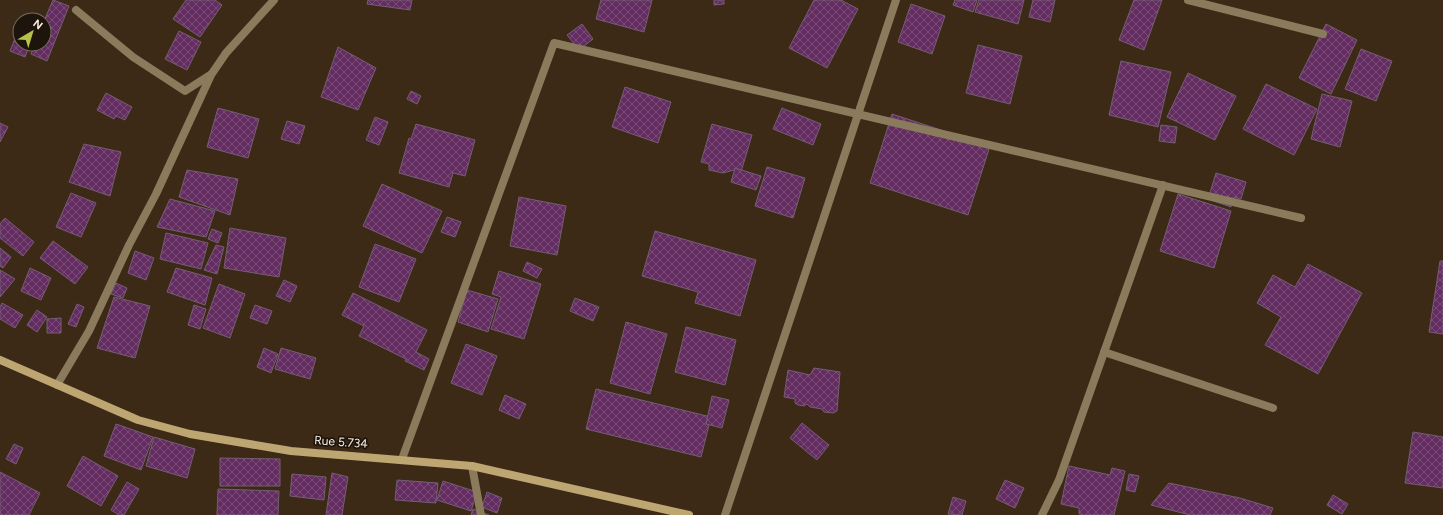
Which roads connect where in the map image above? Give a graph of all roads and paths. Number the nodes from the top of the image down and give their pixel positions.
1 (274, 0) edge
2 (896, 0) edge
3 (1188, 0) edge
4 (76, 10) dead end
5 (1323, 34) dead end
6 (211, 75) junction
7 (858, 114) junction
8 (1163, 186) junction
9 (1301, 218) dead end
10 (1104, 352) junction
11 (0, 360) edge
12 (57, 385) junction
13 (1273, 408) dead end
14 (402, 459) junction
15 (472, 466) junction
16 (481, 515) edge
17 (689, 515) edge
18 (725, 515) edge
19 (1042, 515) edge

1 - 6 street
2 - 7 street
3 - 5 street
4 - 6 street
6 - 12 street
7 - 8 street
7 - 14 street
7 - 18 street
8 - 9 street
8 - 10 street
10 - 13 street
10 - 19 street
11 - 12 street, Rue 5.734
12 - 14 street, Rue 5.734
14 - 15 street, Rue 5.734
15 - 16 street
15 - 17 street, Rue 5.734

